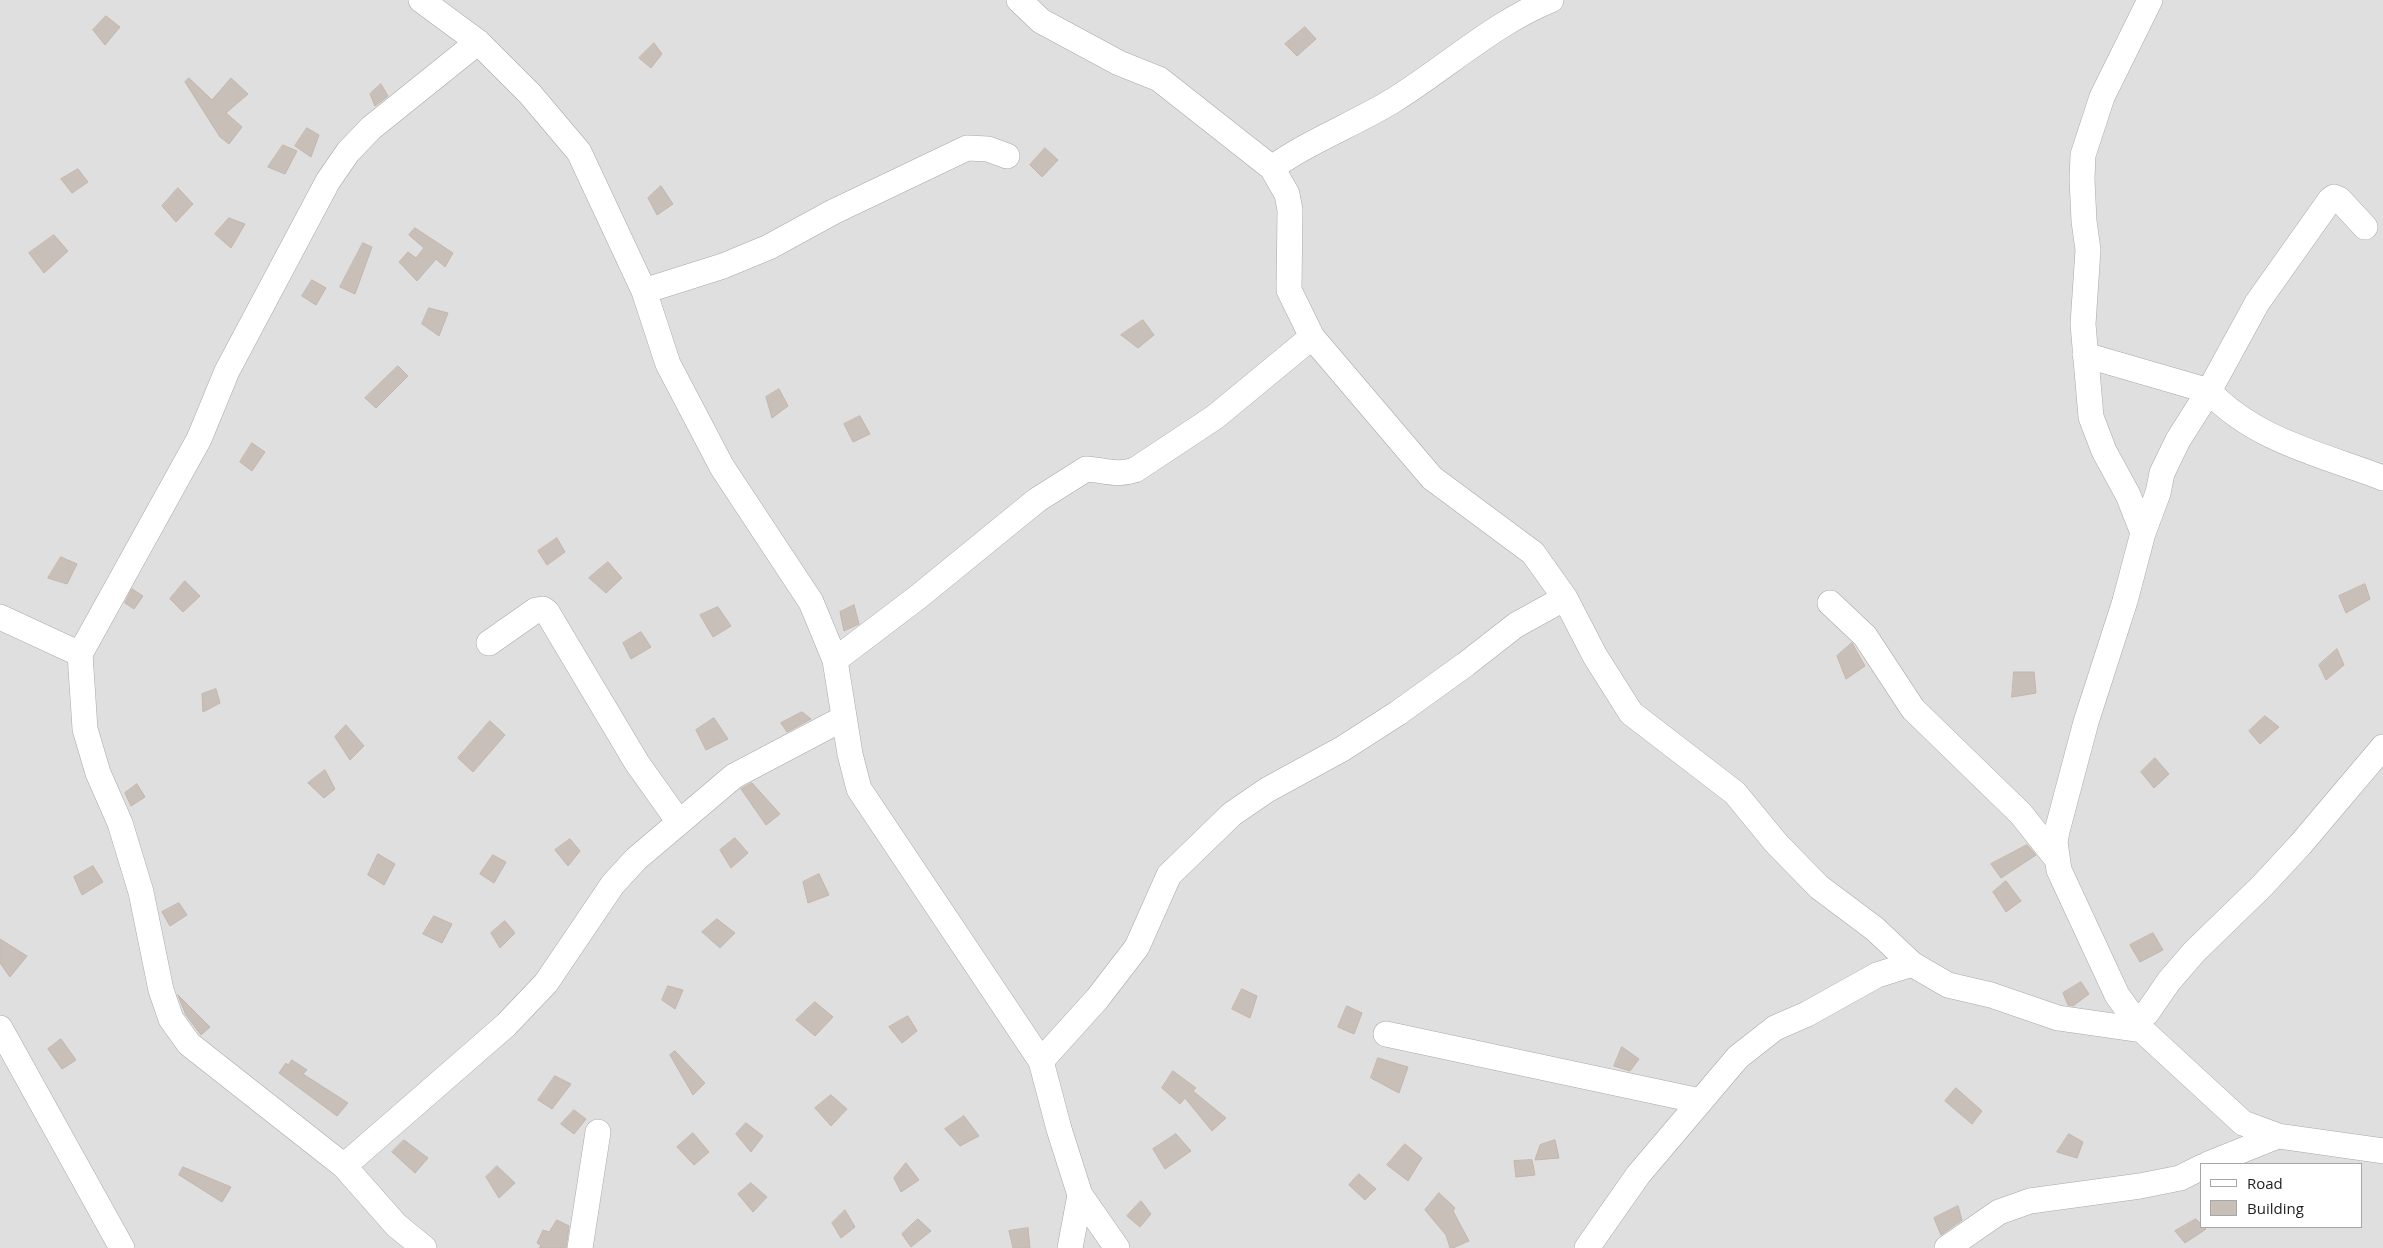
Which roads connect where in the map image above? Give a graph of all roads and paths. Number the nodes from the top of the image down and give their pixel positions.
1 (1018, 0) edge
2 (1551, 0) edge
3 (2150, 0) edge
4 (432, 3) edge
5 (478, 42) junction
6 (1007, 156) dead end
7 (1272, 168) junction
8 (2365, 227) dead end
9 (644, 291) junction
10 (1312, 337) junction
11 (2085, 355) junction
12 (2209, 391) junction
13 (2383, 478) edge
14 (2143, 533) junction
15 (1565, 598) junction
16 (1830, 604) dead end
17 (0, 617) edge
18 (489, 644) dead end
19 (80, 654) junction
20 (835, 660) junction
21 (844, 718) junction
22 (2383, 747) edge
23 (679, 822) junction
24 (2056, 858) junction
25 (1912, 964) junction
26 (2137, 1024) junction
27 (0, 1028) edge
28 (1386, 1034) dead end
29 (1041, 1061) junction
30 (1700, 1101) junction
31 (598, 1132) dead end
32 (2278, 1136) junction
33 (2383, 1152) edge
34 (2210, 1163) edge
35 (344, 1166) junction
36 (2200, 1168) edge
37 (1080, 1195) junction
38 (122, 1248) edge
39 (424, 1248) edge
40 (580, 1248) edge
41 (1070, 1248) edge
42 (1117, 1248) edge
43 (1587, 1248) edge
44 (1947, 1248) edge

1 - 7 street
2 - 7 street
3 - 11 street
4 - 5 street
5 - 9 street
5 - 19 street
6 - 9 street
7 - 10 street
8 - 12 street
9 - 20 street
10 - 15 street
10 - 20 street
11 - 12 street
11 - 14 street
12 - 13 street
12 - 14 street
14 - 24 street
15 - 25 street
15 - 29 street
16 - 24 street
17 - 19 street
18 - 23 street
19 - 35 street
20 - 21 street
21 - 23 street
21 - 29 street
22 - 26 street
23 - 35 street
24 - 26 street
25 - 26 street
25 - 30 street
26 - 32 street
27 - 38 street
28 - 30 street
29 - 37 street
30 - 43 street
31 - 40 street
32 - 33 street
32 - 34 street
35 - 39 street
36 - 44 street
37 - 41 street
37 - 42 street

